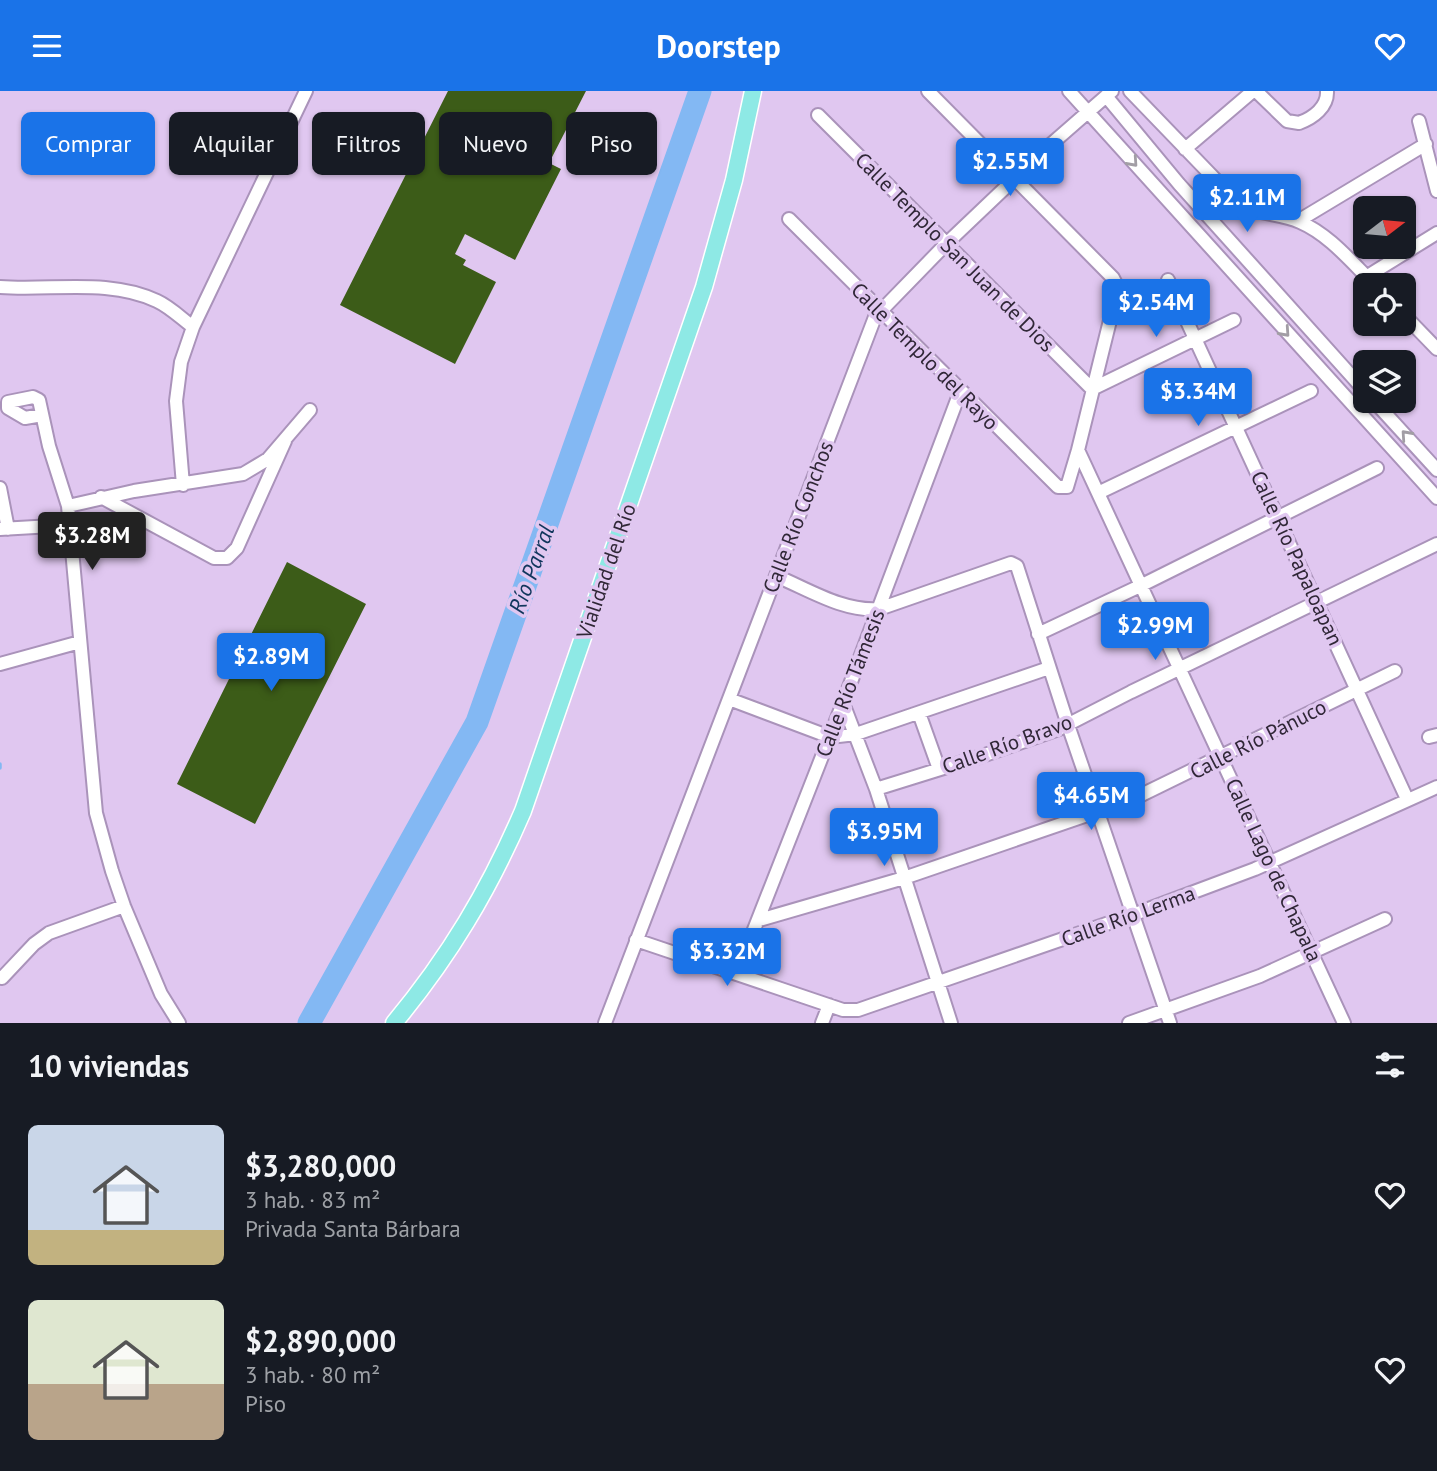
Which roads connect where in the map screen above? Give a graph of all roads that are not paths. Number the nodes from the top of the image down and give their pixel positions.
1 (306, 91) edge
2 (753, 91) edge
3 (928, 91) edge
4 (1069, 91) edge
5 (1130, 91) edge
6 (1254, 91) edge
7 (1327, 91) edge
8 (1109, 94) edge
9 (1088, 111) junction
10 (818, 115) dead end
11 (1419, 121) dead end
12 (1426, 144) junction
13 (1185, 149) junction
14 (1015, 179) junction
15 (1437, 191) edge
16 (789, 219) dead end
17 (1298, 221) junction
18 (1437, 233) edge
19 (946, 244) junction
20 (1362, 273) edge
21 (1381, 273) edge
22 (1168, 280) dead end
23 (0, 287) edge
24 (879, 310) junction
25 (1234, 320) dead end
26 (192, 327) junction
27 (1416, 327) edge
28 (1195, 339) junction
29 (1437, 349) edge
30 (1353, 378) edge
31 (1092, 389) junction
32 (1311, 391) dead end
33 (960, 392) junction
34 (310, 410) dead end
35 (1385, 413) edge
36 (42, 415) dead end
37 (1236, 427) junction
38 (285, 441) junction
39 (1078, 450) junction
40 (1377, 468) dead end
41 (1437, 470) edge
42 (183, 485) junction
43 (0, 488) edge
44 (1098, 493) junction
45 (101, 497) junction
46 (1437, 498) edge
47 (68, 506) junction
48 (1278, 516) junction
49 (70, 525) junction
50 (4, 529) edge
51 (1437, 544) edge
52 (776, 576) junction
53 (1140, 586) junction
54 (1317, 602) junction
55 (879, 609) junction
56 (1038, 633) junction
57 (80, 642) junction
58 (0, 664) edge
59 (1049, 668) junction
60 (1178, 669) junction
61 (1395, 671) dead end
62 (1357, 689) junction
63 (729, 699) junction
64 (844, 703) junction
65 (919, 713) junction
66 (1068, 725) junction
67 (856, 734) junction
68 (830, 737) junction
69 (1221, 756) junction
70 (939, 769) junction
71 (1437, 787) edge
72 (876, 789) junction
73 (1407, 799) junction
74 (1098, 812) junction
75 (1271, 862) junction
76 (904, 878) junction
77 (124, 906) junction
78 (1135, 914) junction
79 (1385, 919) dead end
80 (759, 920) junction
81 (636, 940) junction
82 (1312, 953) junction
83 (737, 973) junction
84 (2, 978) dead end
85 (939, 983) junction
86 (829, 1005) junction
87 (1168, 1017) edge
88 (180, 1023) edge
89 (394, 1023) edge
90 (605, 1023) edge
91 (822, 1023) edge
92 (951, 1023) edge
93 (1129, 1023) edge
94 (1344, 1023) edge

1 - 26 street
2 - 89 main road, Vialidad del Río
3 - 14 street
4 - 9 street
5 - 13 street
6 - 7 street
6 - 13 street
8 - 9 street, Calle Río Conchos
8 - 30 street
9 - 14 street, Calle Río Conchos
9 -> 46 street
10 - 19 street, Calle Templo San Juan de Dios
11 - 12 street
12 - 15 street
12 - 17 street
13 - 17 street
14 - 19 street, Calle Río Conchos
14 - 31 street
16 - 24 street, Calle Templo del Rayo
17 - 20 street
18 - 21 street
19 - 24 street, Calle Río Conchos
19 - 31 street, Calle Templo San Juan de Dios
22 - 28 street, Calle Río Papaloapan
23 - 26 street
24 - 33 street, Calle Templo del Rayo
24 - 52 street, Calle Río Conchos
25 - 28 street
26 - 42 street
27 - 29 street
28 - 31 street
28 - 37 street, Calle Río Papaloapan
31 - 39 street
32 - 37 street
33 - 39 street, Calle Templo del Rayo
33 - 55 street, Calle Río Támesis
34 - 38 street
41 -> 35 street
36 - 47 street
37 - 44 street
37 - 48 street, Calle Río Papaloapan
38 - 42 street
38 - 45 street
39 - 44 street, Calle Lago de Chapala
40 - 48 street
42 - 45 street
43 - 50 street
44 - 53 street, Calle Lago de Chapala
45 - 47 street
47 - 49 street
48 - 53 street
48 - 54 street, Calle Río Papaloapan
49 - 50 street
49 - 57 street
51 - 54 street, Calle Río Bravo
52 - 55 street
52 - 63 street, Calle Río Conchos
53 - 56 street
53 - 60 street, Calle Lago de Chapala
54 - 60 street, Calle Río Bravo
54 - 62 street, Calle Río Papaloapan
55 - 56 street
55 - 64 street, Calle Río Támesis
56 - 59 street
57 - 58 street
57 - 77 street
59 - 65 street
59 - 66 street
60 - 66 street, Calle Río Bravo
60 - 69 street, Calle Lago de Chapala
61 - 62 street, Calle Río Pánuco
62 - 69 street, Calle Río Pánuco
62 - 73 street, Calle Río Papaloapan
63 - 68 street
63 - 81 street, Calle Río Conchos
64 - 67 street
64 - 68 street, Calle Río Támesis
65 - 67 street
65 - 70 street
66 - 70 street, Calle Río Bravo
66 - 74 street
67 - 68 street
67 - 72 street
68 - 80 street, Calle Río Támesis
69 - 74 street, Calle Río Pánuco
69 - 75 street, Calle Lago de Chapala
70 - 72 street, Calle Río Bravo
71 - 73 street, Calle Río Lerma
72 - 76 street
73 - 75 street, Calle Río Lerma
74 - 76 street, Calle Río Pánuco
74 - 78 street
75 - 78 street, Calle Río Lerma
75 - 82 street, Calle Lago de Chapala
76 - 80 street, Calle Río Pánuco
76 - 85 street
77 - 84 street
77 - 88 street
78 - 85 street, Calle Río Lerma
78 - 87 street
79 - 82 street
80 - 83 street, Calle Río Támesis
81 - 83 street, Calle Río Lerma
81 - 90 street, Calle Río Conchos
82 - 87 street
82 - 94 street, Calle Lago de Chapala
83 - 86 street, Calle Río Lerma
85 - 86 street, Calle Río Lerma
85 - 92 street
86 - 91 street
87 - 93 street

